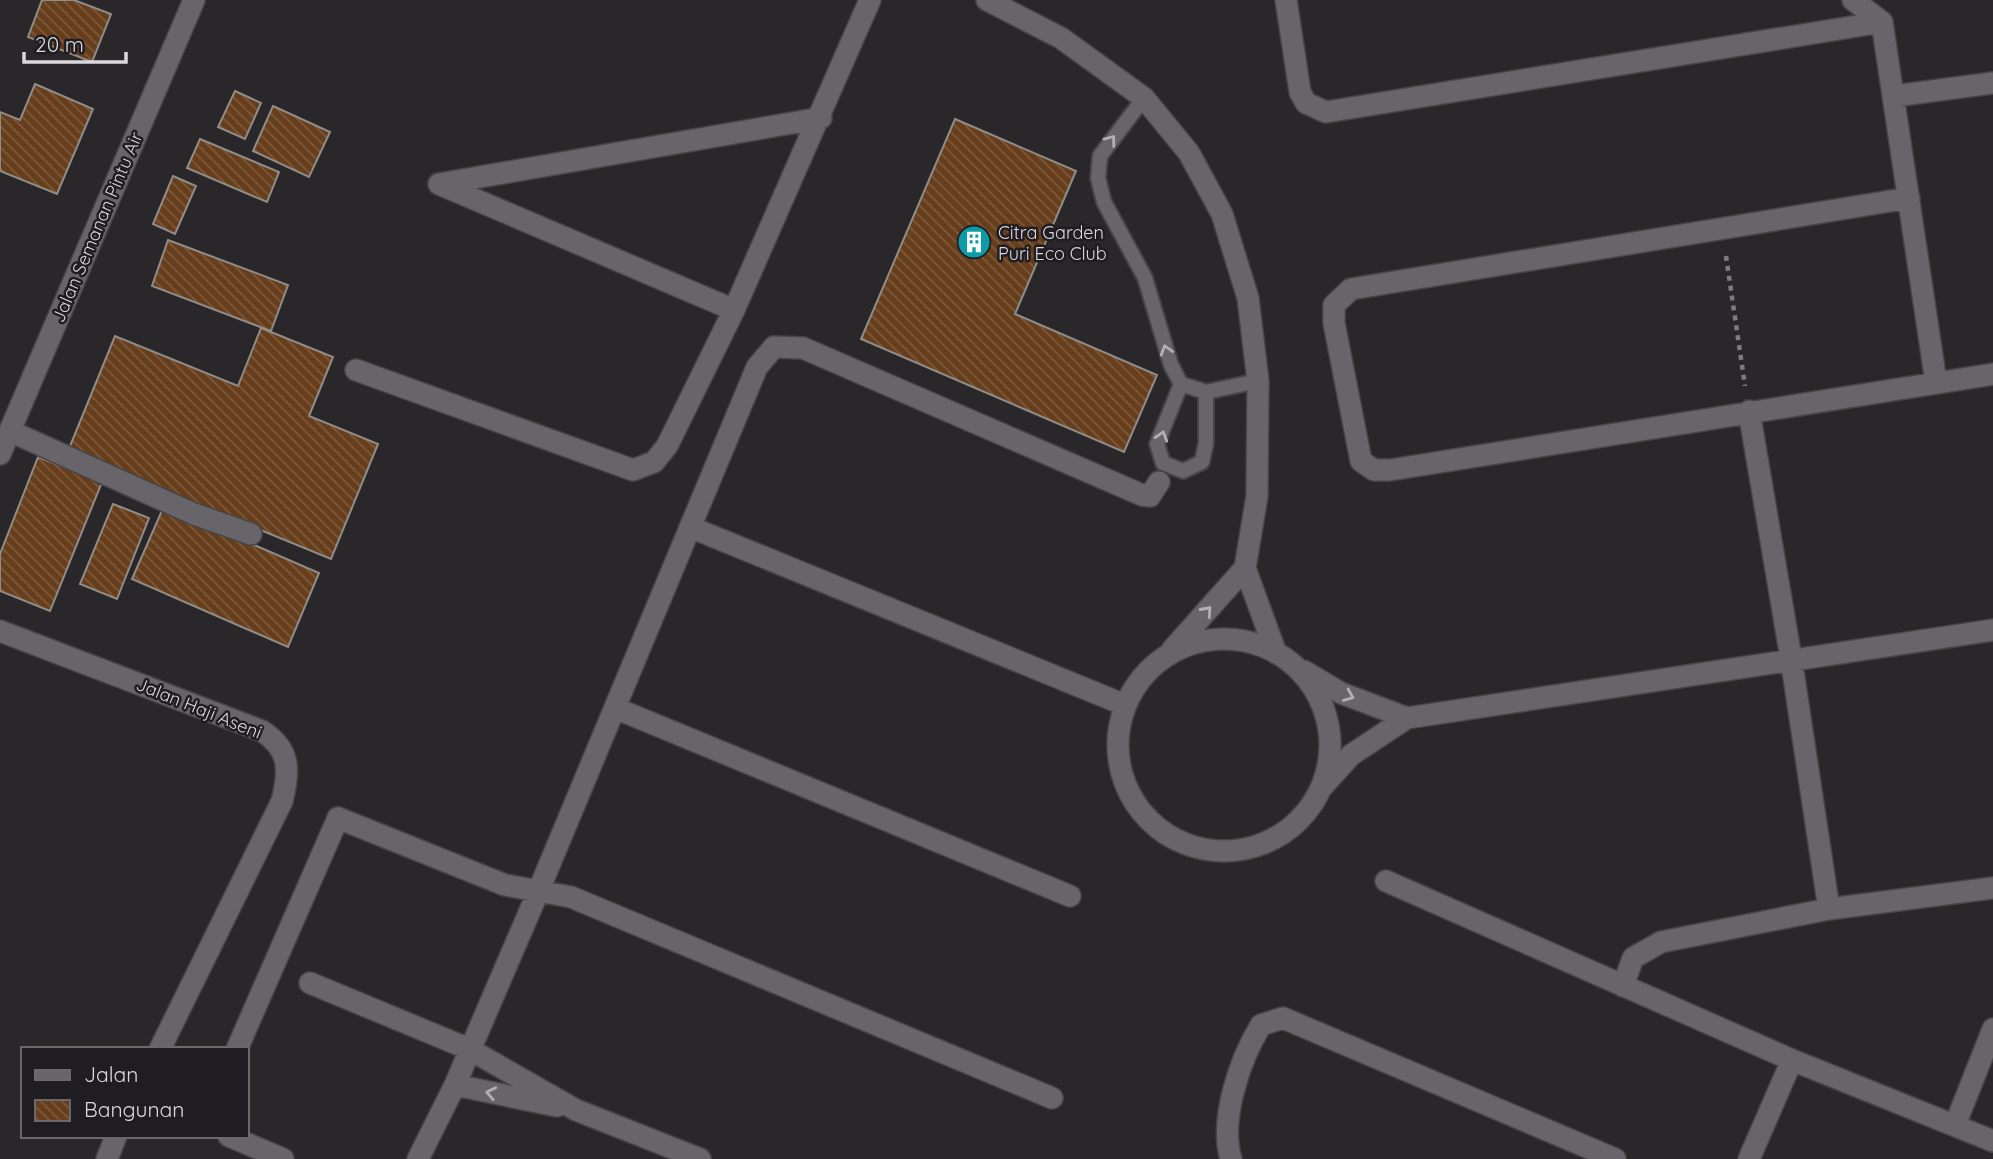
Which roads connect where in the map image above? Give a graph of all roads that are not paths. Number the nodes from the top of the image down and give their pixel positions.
1 (194, 0) edge
2 (870, 0) edge
3 (987, 0) edge
4 (1286, 0) edge
5 (1853, 0) edge
6 (1882, 22) junction
7 (1993, 83) edge
8 (1894, 96) junction
9 (1144, 98) junction
10 (821, 118) junction
11 (1909, 198) junction
12 (734, 310) junction
13 (356, 370) dead end
14 (1993, 374) edge
15 (1258, 381) junction
16 (1936, 382) junction
17 (1181, 384) junction
18 (1206, 392) junction
19 (1749, 411) junction
20 (10, 431) junction
21 (0, 454) edge
22 (1159, 482) dead end
23 (690, 527) junction
24 (251, 534) dead end
25 (1245, 568) junction
26 (1993, 630) edge
27 (0, 631) edge
28 (1276, 653) junction
29 (1169, 654) junction
30 (1791, 658) junction
31 (1294, 665) junction
32 (1125, 705) junction
33 (615, 708) junction
34 (1407, 718) junction
35 (1322, 787) junction
36 (1387, 881) dead end
37 (1993, 888) edge
38 (538, 892) junction
39 (1070, 896) dead end
40 (1829, 909) junction
41 (310, 983) dead end
42 (1623, 986) junction
43 (1993, 1029) edge
44 (161, 1047) edge
45 (238, 1047) edge
46 (469, 1049) junction
47 (1792, 1060) junction
48 (1987, 1062) edge
49 (454, 1085) junction
50 (1052, 1098) dead end
51 (576, 1110) junction
52 (1955, 1125) junction
53 (115, 1138) edge
54 (234, 1138) edge
55 (1993, 1141) edge
56 (107, 1159) edge
57 (283, 1159) edge
58 (418, 1159) edge
59 (700, 1159) edge
60 (1231, 1159) edge
61 (1615, 1159) edge
62 (1749, 1159) edge

1 - 20 street, Jalan Semanan Pintu Air
2 - 10 street
3 - 9 street
4 - 6 street
5 - 6 street
6 - 8 street
7 - 8 street
8 - 11 street
9 - 15 street
17 -> 9 lane
10 - 12 street
10 - 12 street
11 - 16 street
11 - 19 street
12 - 13 street
14 - 16 street
15 - 18 lane
15 - 25 street
16 - 19 street
17 - 18 lane
18 -> 17 lane
19 - 30 street
20 - 21 street, Jalan Semanan Pintu Air
20 - 24 street
22 - 23 street
23 - 32 street
23 - 33 street
25 - 28 street
29 -> 25 street
26 - 30 street
27 - 44 street, Jalan Haji Aseni
28 - 29 street
28 - 31 street
29 - 32 street
30 - 34 street
30 - 40 street
31 -> 34 street
31 - 35 street
32 - 35 street
33 - 38 street
33 - 39 street
34 - 35 street
36 - 42 street
37 - 40 street
38 - 45 street
38 - 46 street
38 - 50 street
40 - 42 street
41 - 46 street
42 - 47 street
43 - 48 street
46 - 49 street
46 - 51 street
47 - 52 street
47 - 62 street
48 - 52 street
51 -> 49 street
49 - 58 street
51 - 59 street
52 - 55 street
53 - 56 street
54 - 57 street
60 - 61 street

